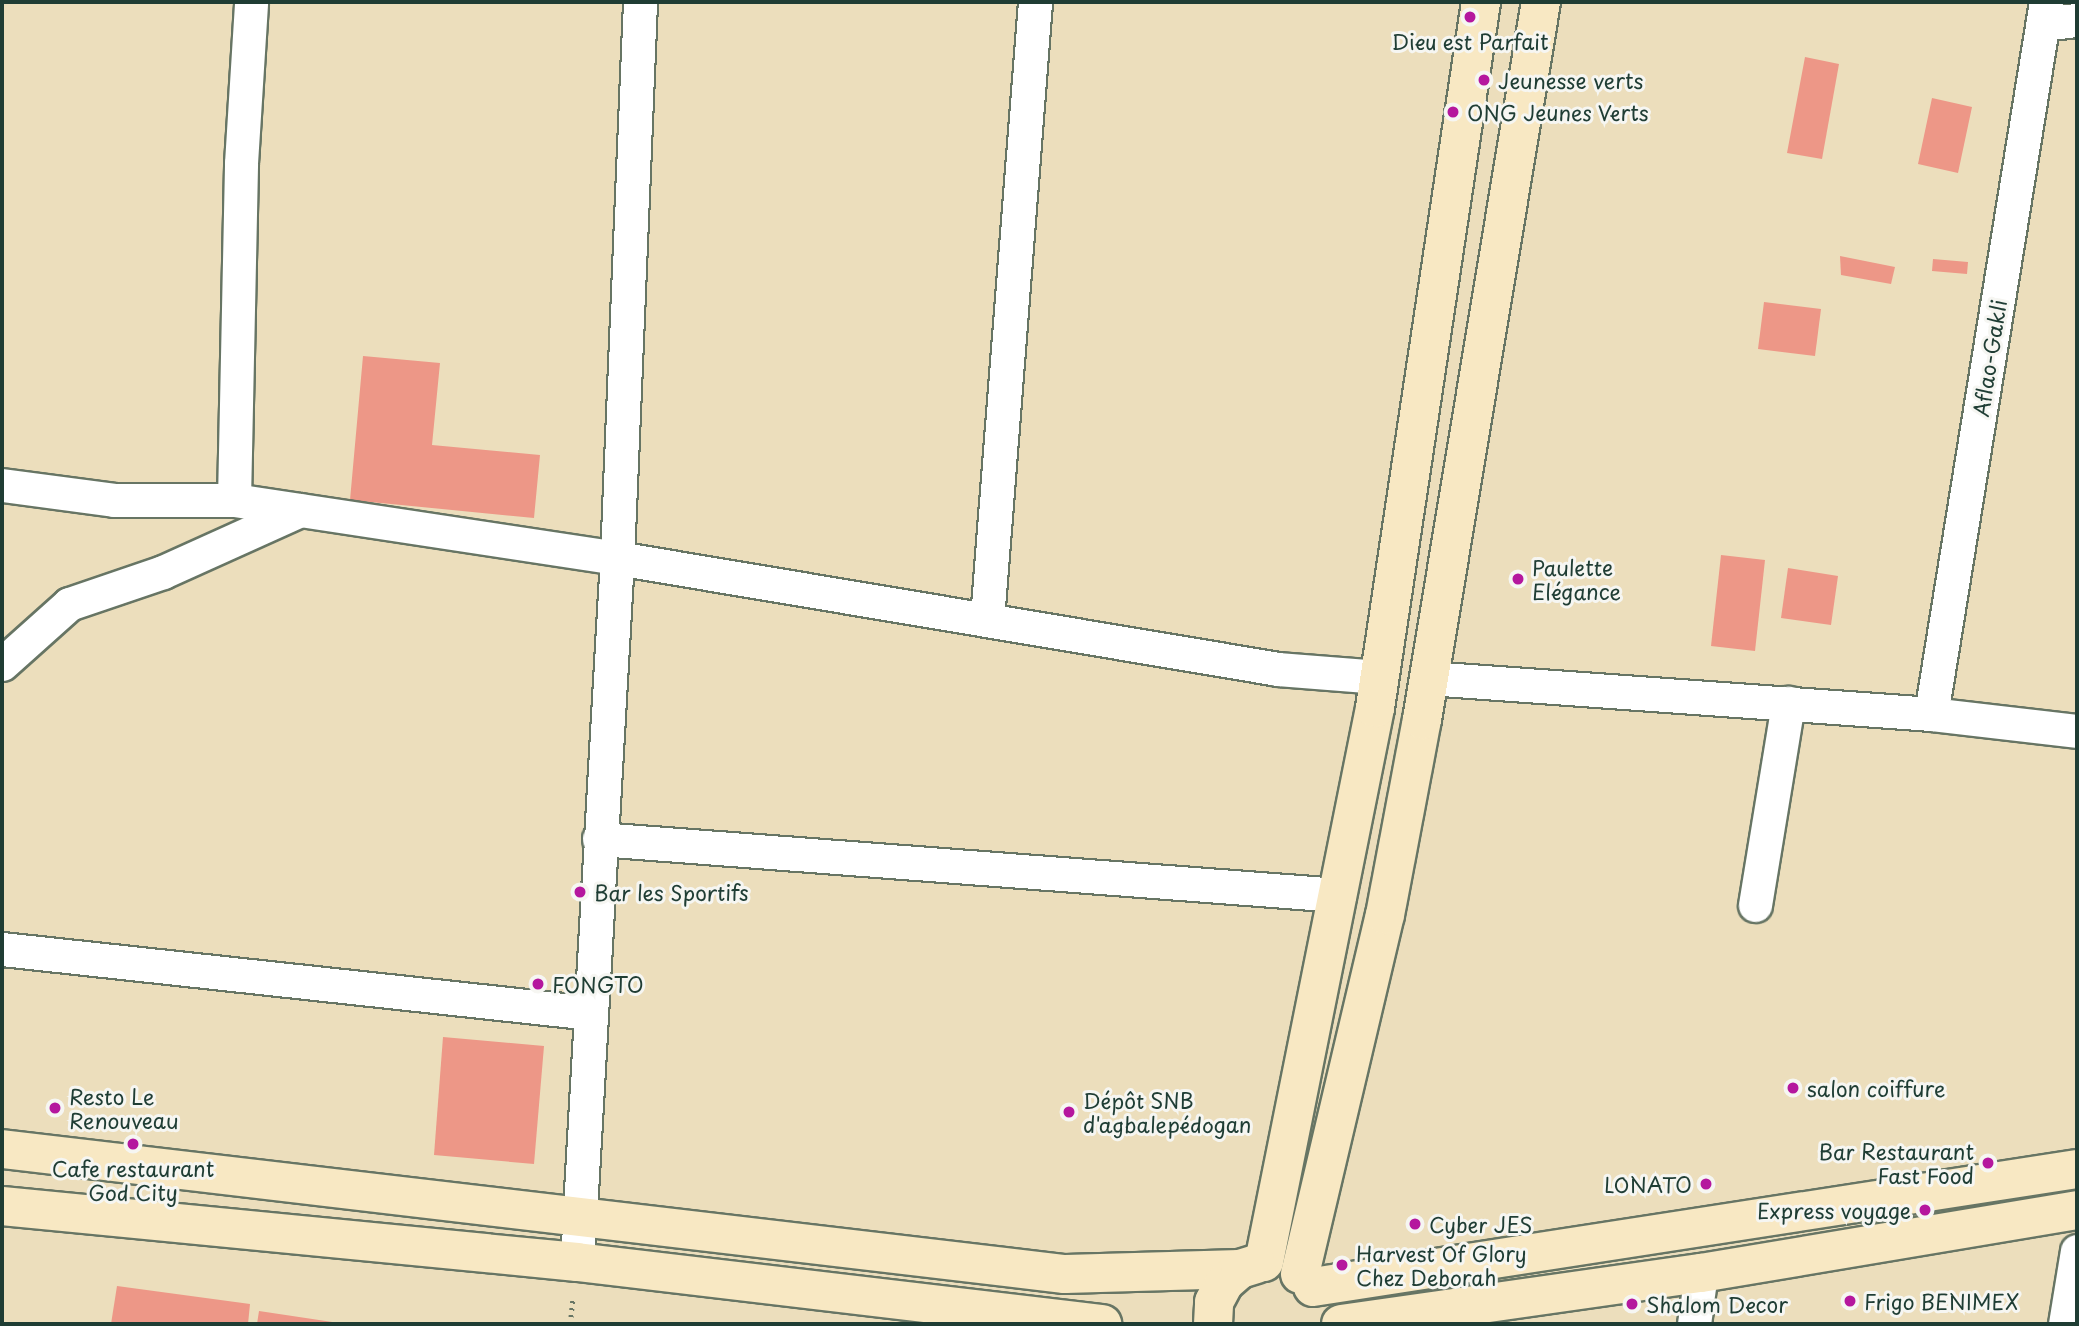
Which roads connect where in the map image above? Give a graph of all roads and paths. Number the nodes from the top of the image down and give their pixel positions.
1 (251, 2) edge
2 (640, 2) edge
3 (1035, 2) edge
4 (1481, 2) edge
5 (1541, 2) edge
6 (2045, 13) edge
7 (2077, 20) edge
8 (2, 485) edge
9 (234, 500) junction
10 (300, 510) junction
11 (617, 558) junction
12 (987, 619) junction
13 (2, 664) edge
14 (1379, 677) junction
15 (1428, 678) junction
16 (1788, 704) junction
17 (1931, 714) junction
18 (2077, 731) edge
19 (599, 839) junction
20 (1339, 895) junction
21 (1755, 905) dead end
22 (2, 949) edge
23 (591, 1013) junction
24 (2, 1149) edge
25 (2077, 1169) edge
26 (2, 1206) edge
27 (2077, 1210) edge
28 (580, 1215) junction
29 (2077, 1251) edge
30 (577, 1262) junction
31 (1252, 1266) junction
32 (1701, 1273) junction
33 (1306, 1280) junction
34 (1101, 1324) edge
35 (1213, 1324) edge
36 (1321, 1324) edge
37 (1341, 1324) edge
38 (1694, 1324) edge
39 (2065, 1324) edge

1 - 9 street
2 - 11 street
3 - 12 street
4 - 14 street
5 - 15 street
6 - 7 street
6 - 17 street, Aflao-Gakli
8 - 9 street
9 - 10 street
10 - 11 street
10 - 13 street
11 - 12 street
11 - 19 street
12 - 14 street
14 - 20 street
15 - 16 street
15 - 33 street
16 - 17 street
16 - 21 street
17 - 18 street
19 - 20 street
19 - 23 street
20 - 31 street
22 - 23 street
23 - 28 street
24 - 28 street
25 - 33 street
26 - 30 street
27 - 32 street
28 - 30 street
28 - 31 street
29 - 39 street
30 - 34 street
31 - 33 street
31 - 35 street
32 - 37 street
32 - 38 street
33 - 36 street

